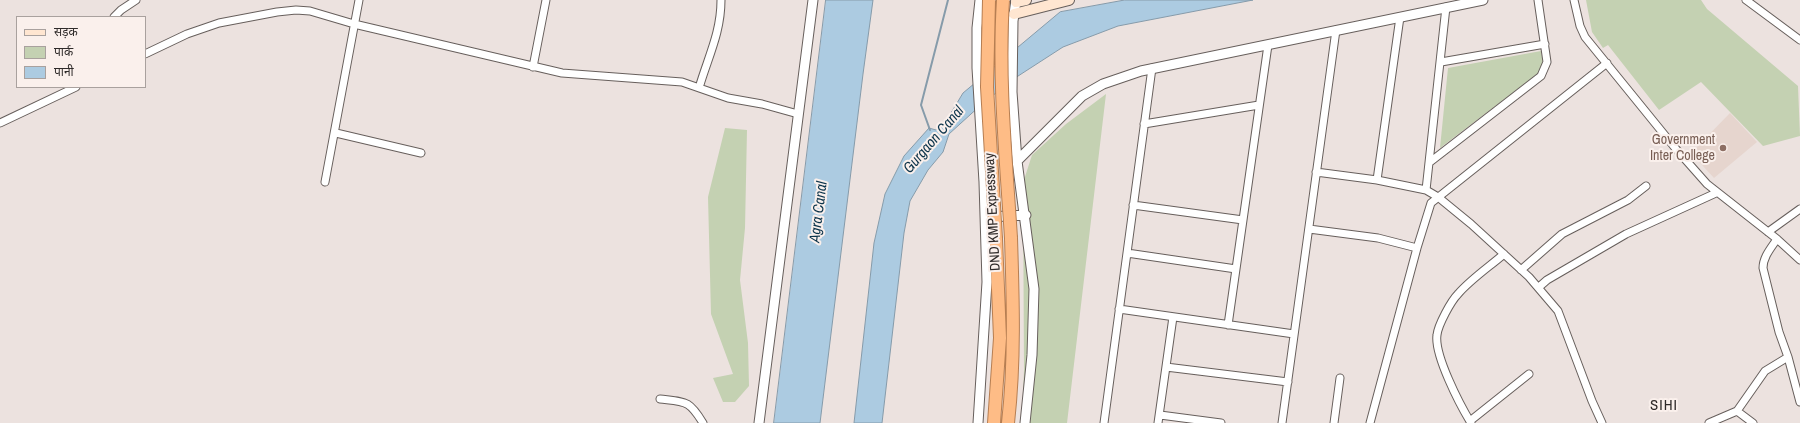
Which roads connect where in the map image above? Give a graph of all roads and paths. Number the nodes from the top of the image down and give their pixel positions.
1 (136, 0) edge
2 (359, 0) edge
3 (546, 0) edge
4 (722, 0) edge
5 (813, 0) edge
6 (980, 0) edge
7 (989, 0) edge
8 (1003, 0) edge
9 (1069, 0) edge
10 (1483, 0) edge
11 (1538, 0) edge
12 (1574, 0) edge
13 (1746, 0) edge
14 (1019, 1) edge
15 (1446, 8) junction
16 (1014, 14) junction
17 (115, 16) edge
18 (1400, 17) junction
19 (354, 24) junction
20 (1336, 30) junction
21 (1800, 40) edge
22 (1268, 44) junction
23 (1545, 44) junction
24 (146, 54) edge
25 (1440, 62) junction
26 (1607, 63) junction
27 (533, 67) junction
28 (1152, 68) junction
29 (74, 88) edge
30 (699, 88) junction
31 (1259, 104) junction
32 (798, 114) junction
33 (0, 123) edge
34 (1144, 124) junction
35 (336, 133) junction
36 (421, 152) dead end
37 (1018, 161) junction
38 (1430, 162) junction
39 (1316, 172) junction
40 (1377, 180) junction
41 (325, 182) dead end
42 (1646, 186) dead end
43 (1426, 190) junction
44 (1716, 193) junction
45 (1438, 197) junction
46 (1133, 204) junction
47 (1800, 209) edge
48 (1026, 215) junction
49 (985, 217) junction
50 (1243, 220) junction
51 (1309, 229) junction
52 (1768, 232) junction
53 (1777, 239) junction
54 (1417, 248) junction
55 (1127, 253) junction
56 (1504, 254) junction
57 (1800, 260) edge
58 (1236, 269) junction
59 (1521, 270) junction
60 (1539, 287) junction
61 (1119, 310) junction
62 (1173, 317) junction
63 (1228, 325) junction
64 (1294, 334) junction
65 (1788, 357) junction
66 (1166, 367) junction
67 (1529, 374) dead end
68 (1340, 378) dead end
69 (1288, 382) junction
70 (660, 399) dead end
71 (1800, 402) edge
72 (1737, 411) junction
73 (1159, 419) edge
74 (1470, 422) edge
75 (703, 423) edge
76 (759, 423) edge
77 (978, 423) edge
78 (994, 423) edge
79 (1008, 423) edge
80 (1025, 423) edge
81 (1104, 423) edge
82 (1217, 423) edge
83 (1282, 423) edge
84 (1334, 423) edge
85 (1370, 423) edge
86 (1602, 423) edge
87 (1708, 423) edge
88 (1753, 423) edge

1 - 17 street
2 - 19 street
3 - 27 street
4 - 30 street
5 - 32 street
6 - 49 street
7 - 78 highway, DND KMP Expressway, bridge
8 - 79 highway, DND KMP Expressway, bridge
9 - 16 main road
10 - 15 street
11 - 23 street
12 - 26 street
13 - 21 street
14 - 16 street
15 - 18 street
15 - 25 street
16 - 37 street
18 - 20 street
18 - 40 street
19 - 24 street
19 - 27 street
19 - 35 street
20 - 22 street
20 - 39 street
22 - 28 street
22 - 31 street
23 - 25 street
23 - 38 street
25 - 38 street
26 - 44 street
26 - 45 street
27 - 30 street
28 - 34 street
28 - 37 street
29 - 33 street
30 - 32 street
31 - 34 street
31 - 50 street
32 - 76 street
34 - 46 street
35 - 36 street
35 - 41 street
37 - 48 street
38 - 43 street
39 - 40 street
39 - 51 street
40 - 43 street
42 - 59 street
43 - 45 street
44 - 52 street
44 - 60 street
45 - 54 street
45 - 56 street
46 - 50 street
46 - 55 street
47 - 52 street
48 - 49 street
48 - 80 street
49 - 77 street
50 - 58 street
51 - 54 street
51 - 64 street
52 - 53 street
53 - 57 street
53 - 65 street
54 - 85 street
55 - 58 street
55 - 61 street
56 - 59 street
56 - 74 street
58 - 63 street
59 - 60 street
60 - 86 street
61 - 62 street
61 - 81 street
62 - 63 street
62 - 66 street
63 - 64 street
64 - 69 street
65 - 71 street
65 - 72 street
66 - 69 street
66 - 73 street
67 - 74 street
68 - 84 street
69 - 83 street
70 - 75 street
72 - 87 street
72 - 88 street
73 - 82 street

